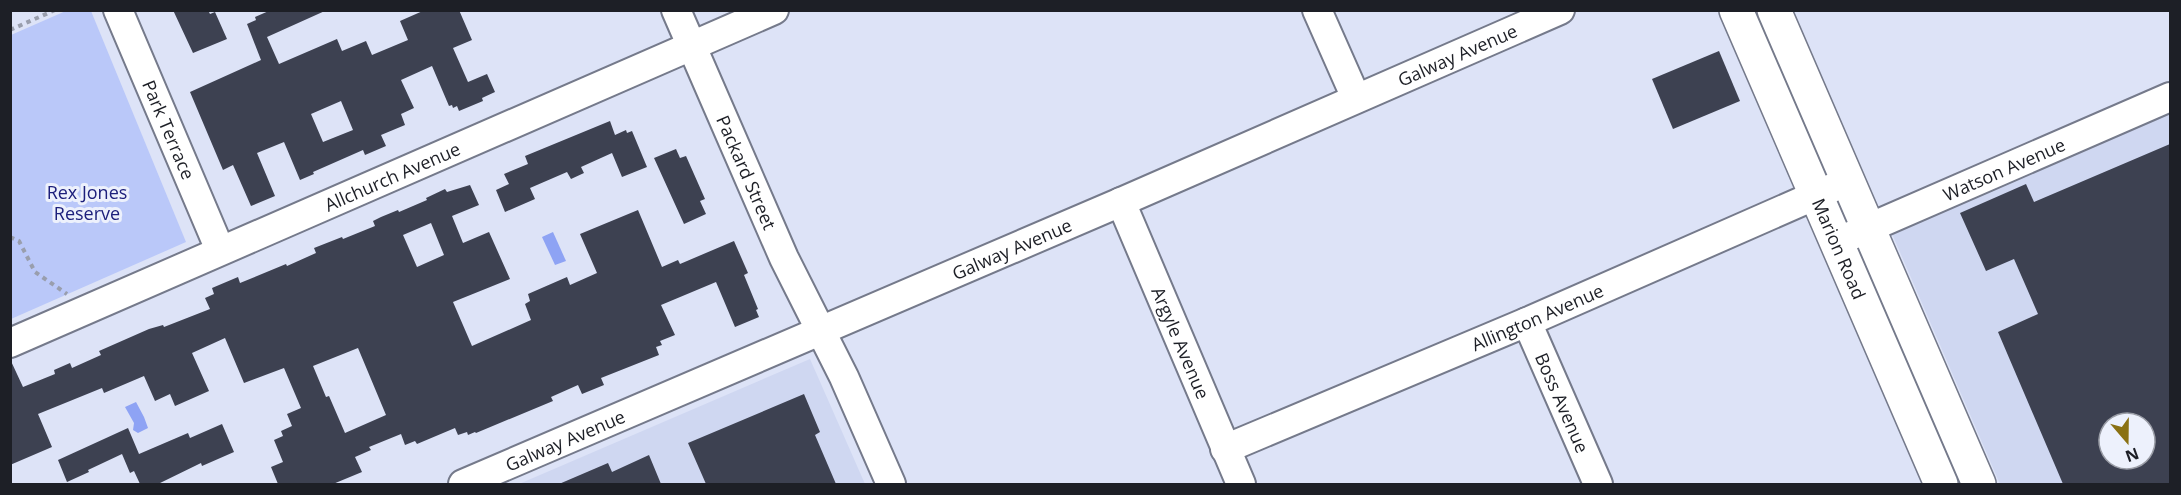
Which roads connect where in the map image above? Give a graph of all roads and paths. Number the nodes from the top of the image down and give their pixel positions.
1 (55, 10) edge
2 (118, 10) edge
3 (676, 10) edge
4 (774, 10) edge
5 (1317, 10) edge
6 (1560, 10) edge
7 (1736, 10) edge
8 (1774, 10) edge
9 (10, 30) edge
10 (692, 46) junction
11 (2170, 97) edge
12 (1356, 98) junction
13 (1848, 181) junction
14 (1816, 194) junction
15 (1121, 202) junction
16 (1869, 228) junction
17 (10, 237) edge
18 (1836, 242) junction
19 (220, 250) junction
20 (70, 296) dead end
21 (1527, 322) junction
22 (820, 331) junction
23 (10, 343) edge
24 (1225, 449) junction
25 (464, 484) edge
26 (891, 484) edge
27 (1240, 484) edge
28 (1598, 484) edge
29 (1941, 484) edge
30 (1979, 484) edge

1 - 9 path
2 - 19 street, Park Terrace
3 - 10 street, Packard Street
4 - 10 street, Allchurch Avenue
5 - 12 street
6 - 12 street, Galway Avenue
7 - 14 main road, Marion Road
8 - 13 main road, Marion Road
10 - 19 street, Allchurch Avenue
10 - 22 street, Packard Street
11 - 16 street, Watson Avenue
12 - 15 street, Galway Avenue
13 - 14 street, Allington Avenue
13 - 16 main road, Marion Road
14 - 18 main road, Marion Road
14 - 21 street, Allington Avenue
15 - 22 street, Galway Avenue
15 - 24 street, Argyle Avenue
16 - 18 street, Watson Avenue
16 - 30 main road, Marion Road
17 - 20 path
18 - 29 main road, Marion Road
19 - 23 street, Allchurch Avenue
21 - 24 street, Allington Avenue
21 - 28 street, Boss Avenue
22 - 25 street, Galway Avenue
22 - 26 street, Packard Street
24 - 27 street, Argyle Avenue

